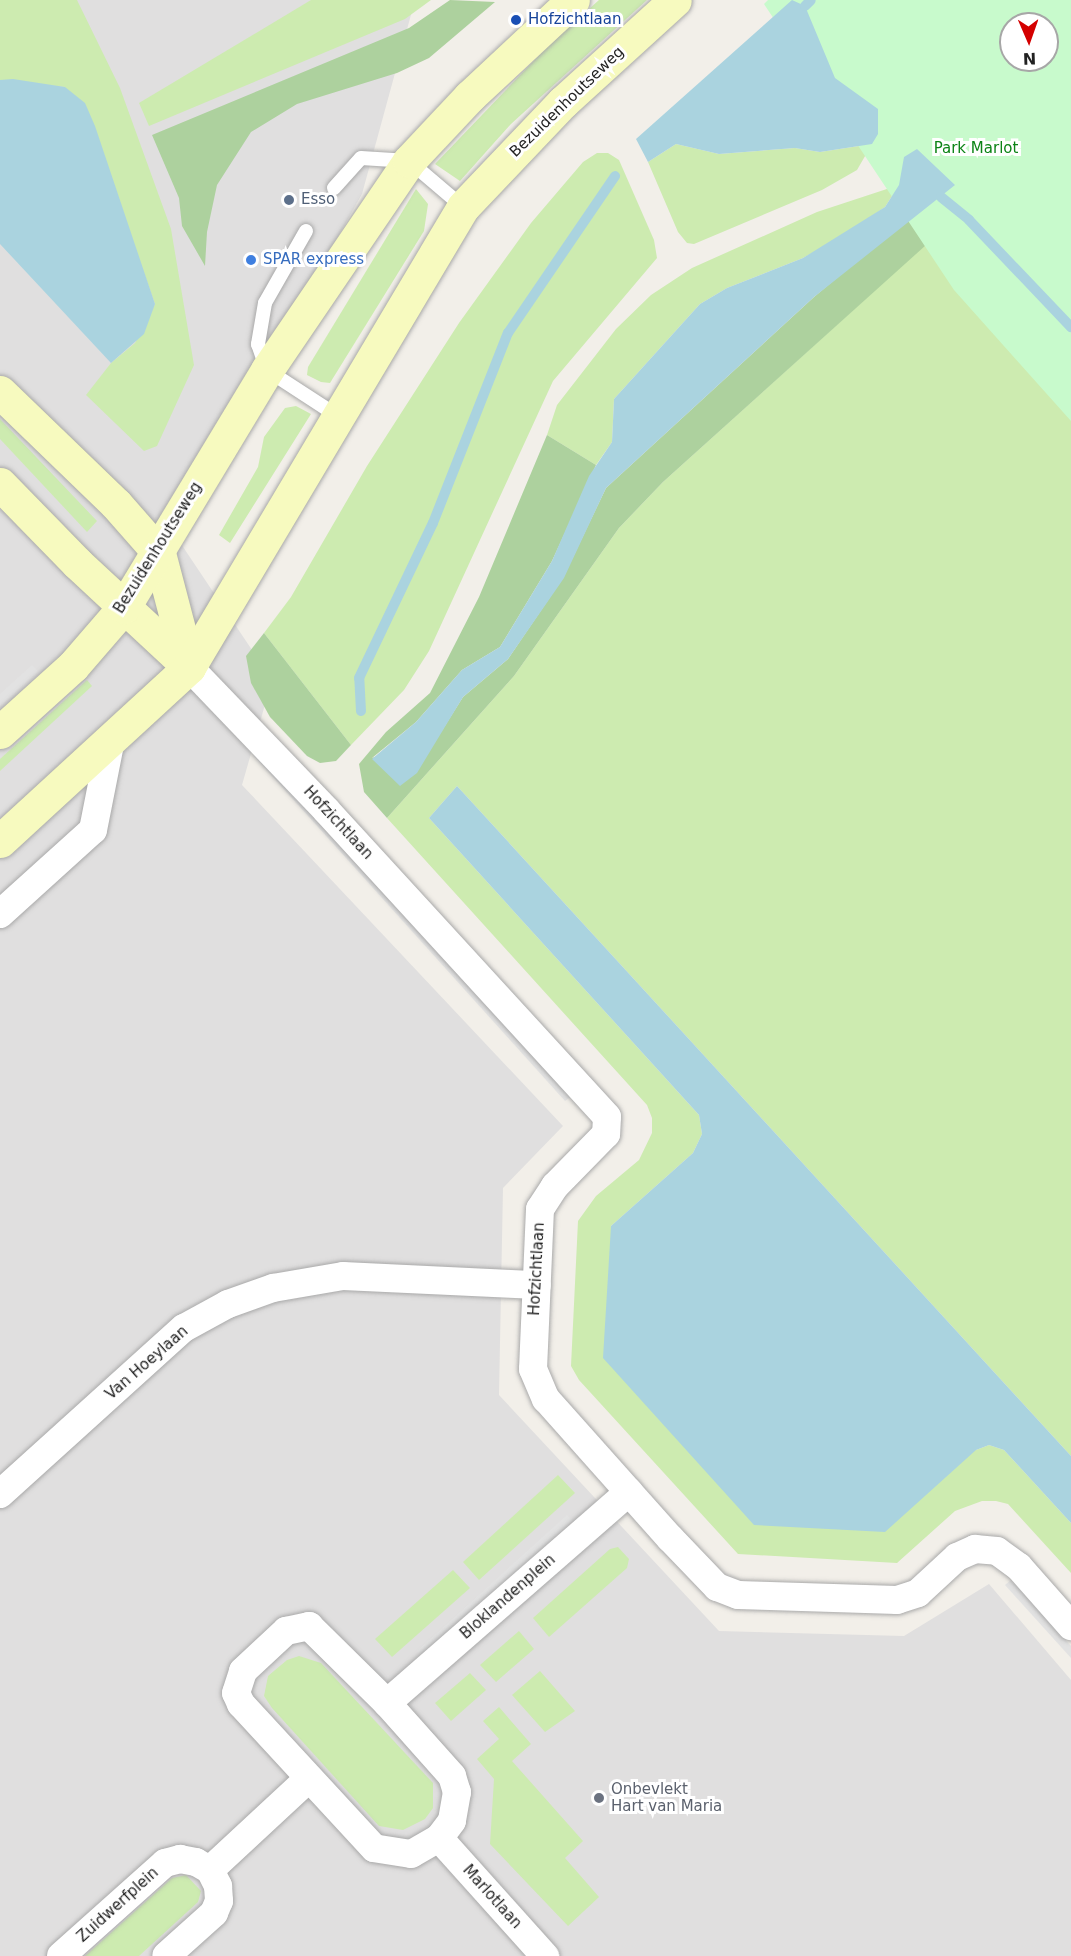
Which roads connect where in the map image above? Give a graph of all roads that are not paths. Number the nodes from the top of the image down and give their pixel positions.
1 (573, 0) edge
2 (675, 0) edge
3 (409, 161) junction
4 (334, 188) dead end
5 (463, 207) junction
6 (306, 231) dead end
7 (267, 370) junction
8 (0, 392) edge
9 (340, 417) junction
10 (0, 484) edge
11 (159, 553) junction
12 (124, 607) junction
13 (189, 667) junction
14 (0, 732) edge
15 (111, 739) junction
16 (0, 841) edge
17 (0, 914) edge
18 (537, 1285) junction
19 (629, 1492) junction
20 (0, 1494) edge
21 (1071, 1626) edge
22 (387, 1703) junction
23 (307, 1780) junction
24 (439, 1838) junction
25 (210, 1870) junction
26 (61, 1956) edge
27 (166, 1956) edge
28 (545, 1956) edge

1 - 3 main road, Bezuidenhoutseweg
2 - 5 main road, Bezuidenhoutseweg
3 - 4 lane
3 - 5 lane
3 - 7 main road, Bezuidenhoutseweg
5 - 9 main road, Bezuidenhoutseweg
6 - 7 lane
7 - 9 lane
7 - 11 main road, Bezuidenhoutseweg
8 - 11 main road, Hofzichtlaan
9 - 13 main road, Bezuidenhoutseweg
10 - 12 main road, Hofzichtlaan
11 - 12 main road, Bezuidenhoutseweg
11 - 13 main road, Hofzichtlaan
12 - 13 main road, Hofzichtlaan
12 - 14 main road, Bezuidenhoutseweg
13 - 15 main road, Bezuidenhoutseweg
13 - 18 street, Hofzichtlaan
15 - 16 main road, Bezuidenhoutseweg
15 - 17 street
18 - 19 street, Hofzichtlaan
18 - 20 street, Van Hoeylaan
19 - 21 street, Hofzichtlaan
19 - 22 street, Bloklandenplein
22 - 23 street
22 - 24 street
23 - 24 street
23 - 25 street
24 - 28 street, Marlotlaan
25 - 26 street, Zuidwerfplein
25 - 27 street

